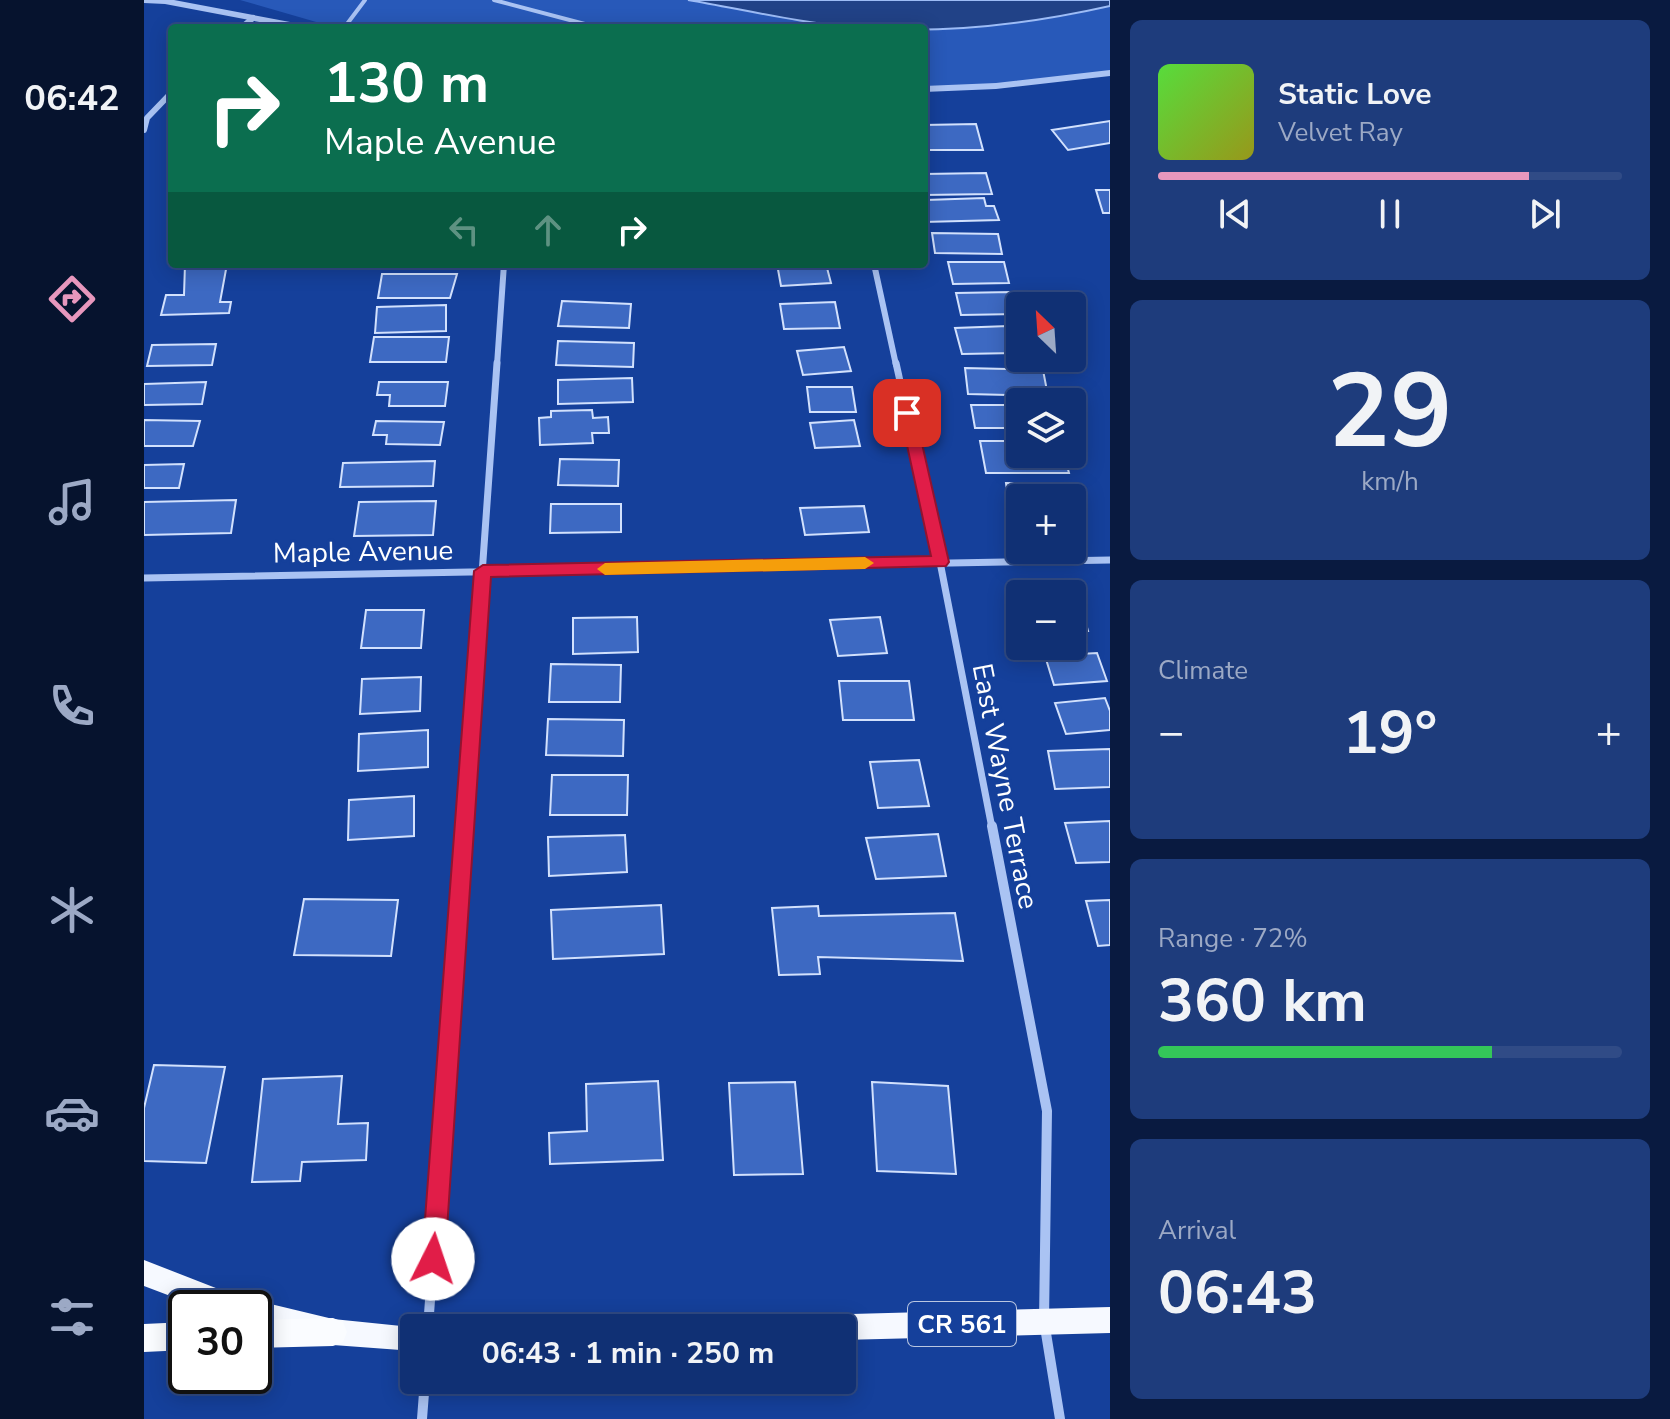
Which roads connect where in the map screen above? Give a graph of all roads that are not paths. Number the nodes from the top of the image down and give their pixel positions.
1 (144, 0) edge
2 (365, 0) edge
3 (494, 0) edge
4 (163, 1) edge
5 (253, 18) junction
6 (246, 24) edge
7 (285, 24) edge
8 (347, 24) edge
9 (585, 24) edge
10 (1110, 73) edge
11 (928, 89) edge
12 (168, 96) edge
13 (144, 130) edge
14 (504, 268) edge
15 (875, 268) edge
16 (1110, 560) edge
17 (940, 562) junction
18 (483, 571) junction
19 (144, 578) edge
20 (144, 1273) edge
21 (188, 1290) edge
22 (429, 1314) edge
23 (272, 1317) edge
24 (1110, 1320) edge
25 (1044, 1321) junction
26 (856, 1327) edge
27 (333, 1332) junction
28 (272, 1334) edge
29 (168, 1337) edge
30 (400, 1337) edge
31 (144, 1338) edge
32 (424, 1394) edge
33 (422, 1419) edge
34 (1060, 1419) edge

1 - 4 street
2 - 8 lane
3 - 9 lane
4 - 5 street
5 - 6 street
5 - 7 street
10 - 11 street
12 - 13 street
14 - 18 street
15 - 17 street, East Wayne Terrace
16 - 17 street, Maple Avenue
17 - 18 street, Maple Avenue
17 - 25 street, East Wayne Terrace
18 - 19 street, Maple Avenue
18 - 22 street
20 - 21 main road
23 - 27 main road
24 - 25 main road, CR 561
25 - 26 main road, CR 561
25 - 34 street, East Wayne Terrace
27 - 28 highway
27 - 30 main road
29 - 31 highway
32 - 33 street

